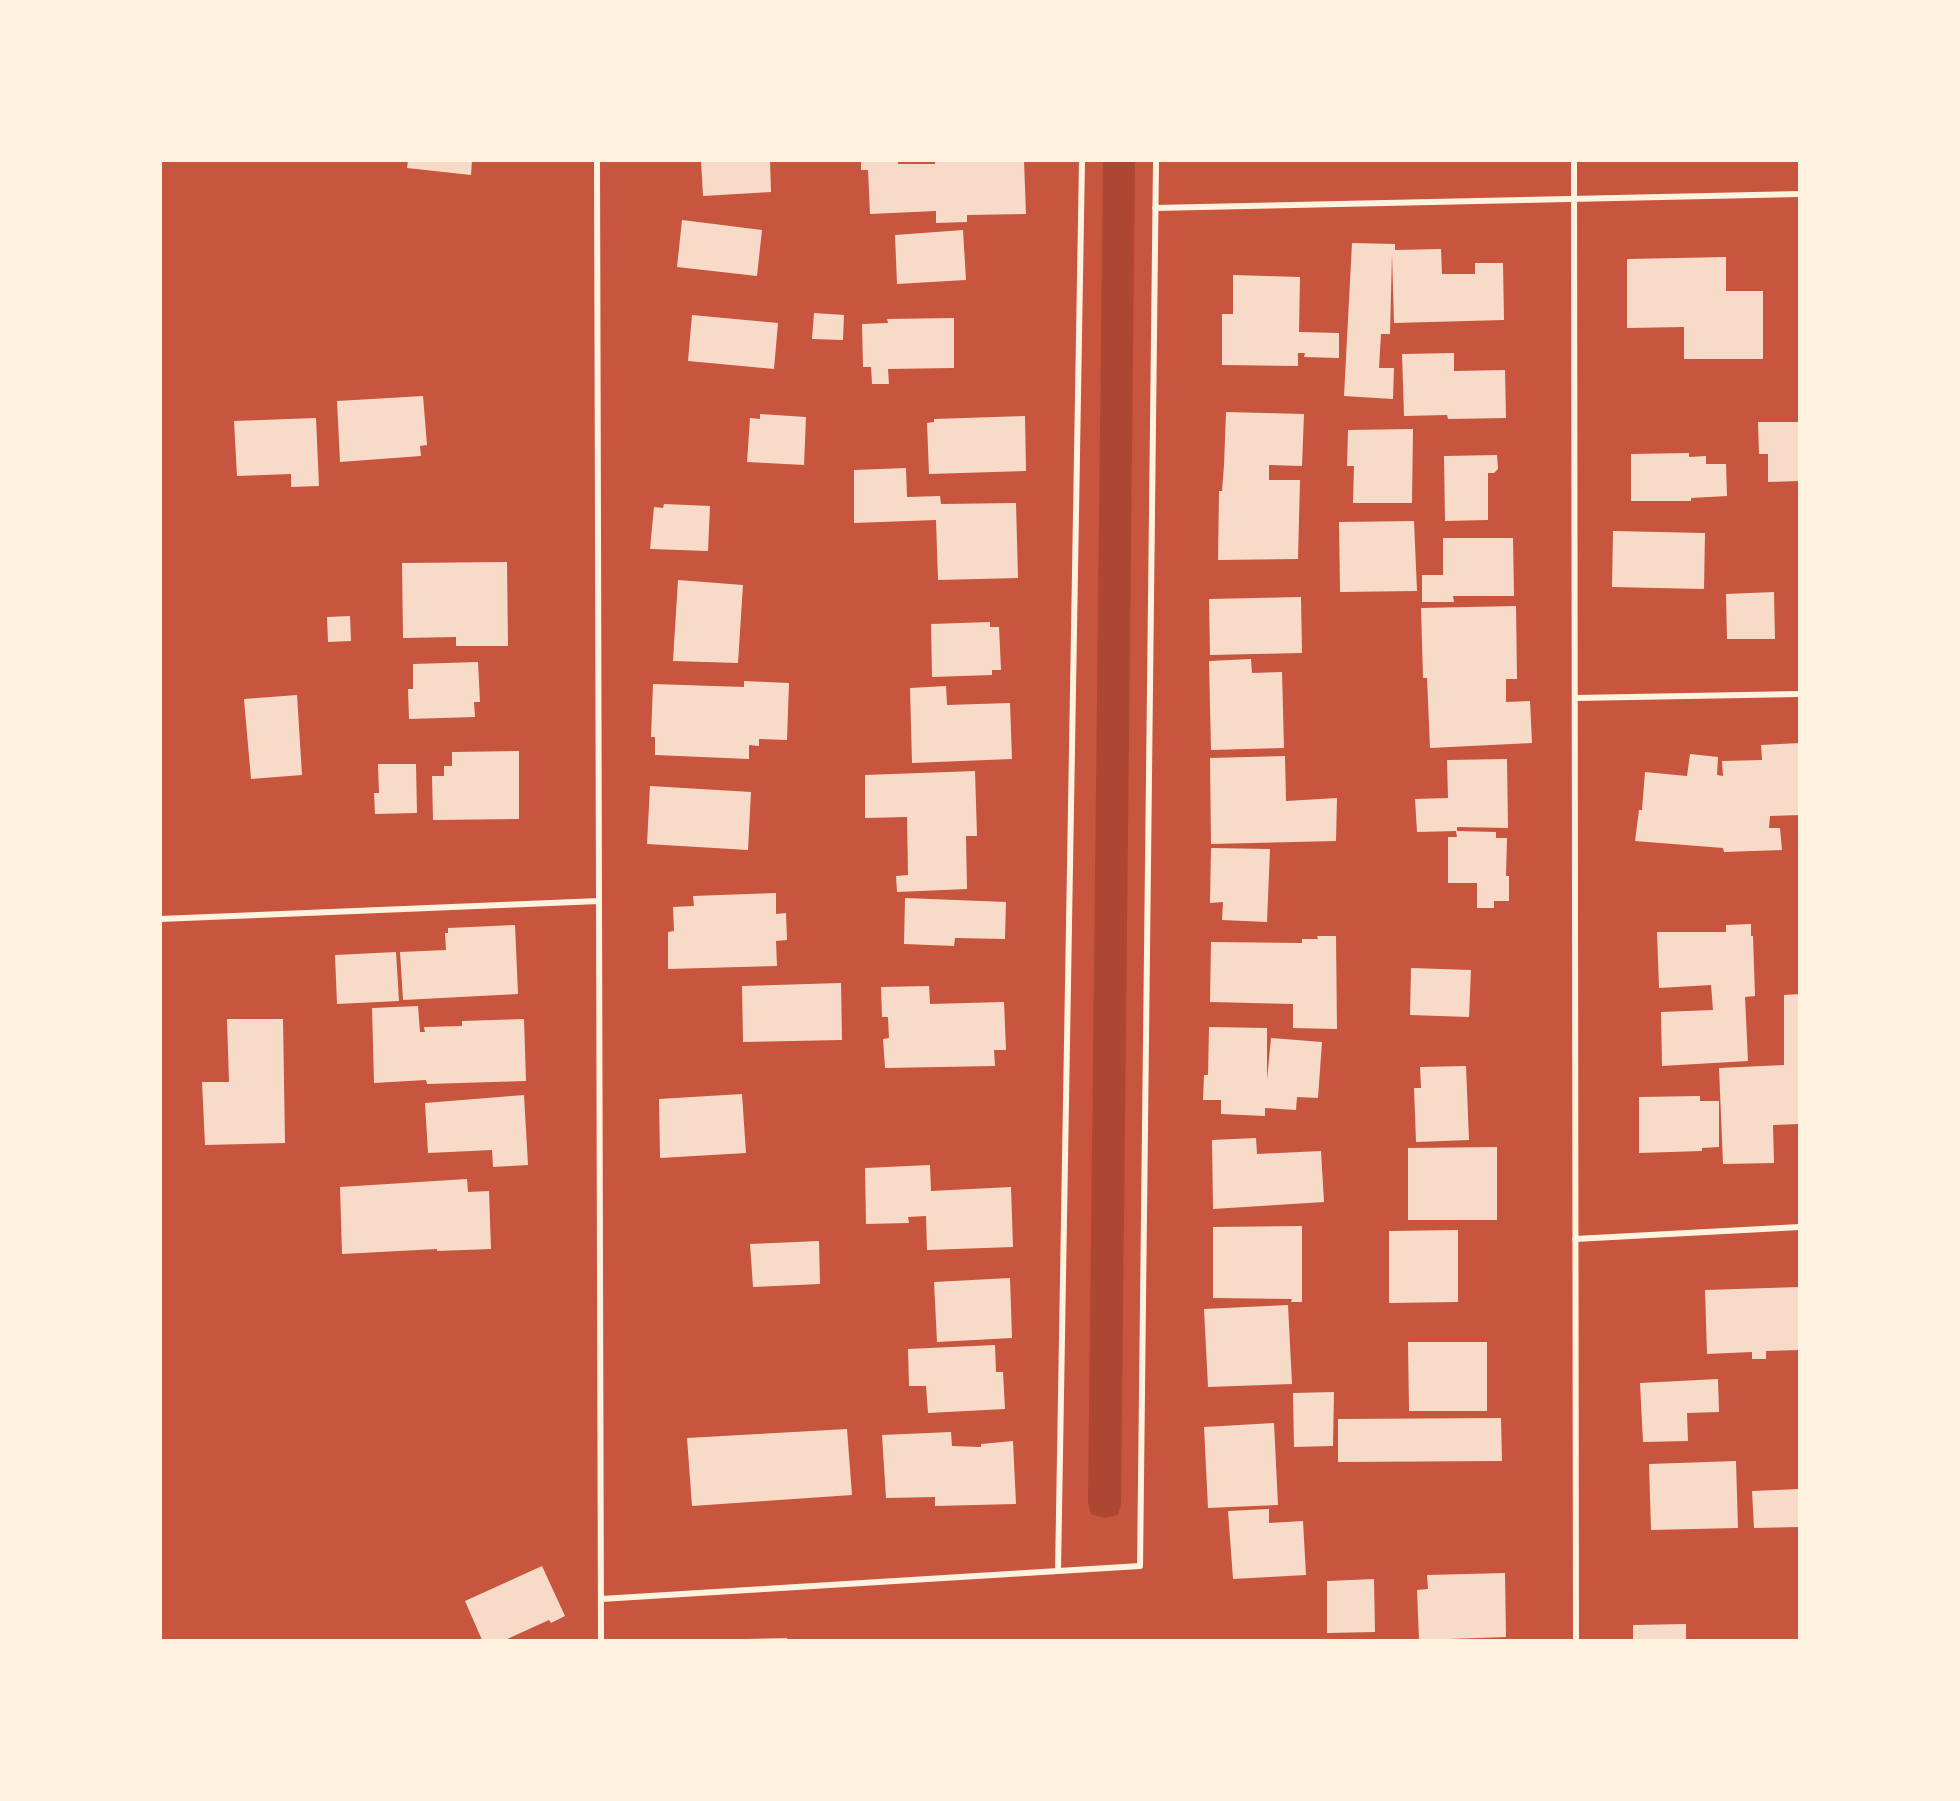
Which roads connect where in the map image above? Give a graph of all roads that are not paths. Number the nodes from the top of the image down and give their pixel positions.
1 (597, 160) edge
2 (1082, 160) edge
3 (1156, 160) edge
4 (1574, 160) edge
5 (1800, 194) edge
6 (1574, 200) junction
7 (1155, 208) junction
8 (1800, 694) edge
9 (1575, 698) junction
10 (599, 901) junction
11 (160, 919) edge
12 (1800, 1227) edge
13 (1575, 1239) junction
14 (1058, 1571) junction
15 (601, 1599) junction
16 (602, 1641) edge
17 (1576, 1641) edge

1 - 10 street
2 - 14 street
3 - 7 street
4 - 6 street
5 - 6 street
6 - 7 street
6 - 9 street
7 - 14 street
8 - 9 street
9 - 13 street
10 - 11 street
10 - 15 street
12 - 13 street
13 - 17 street
14 - 15 street
15 - 16 street

